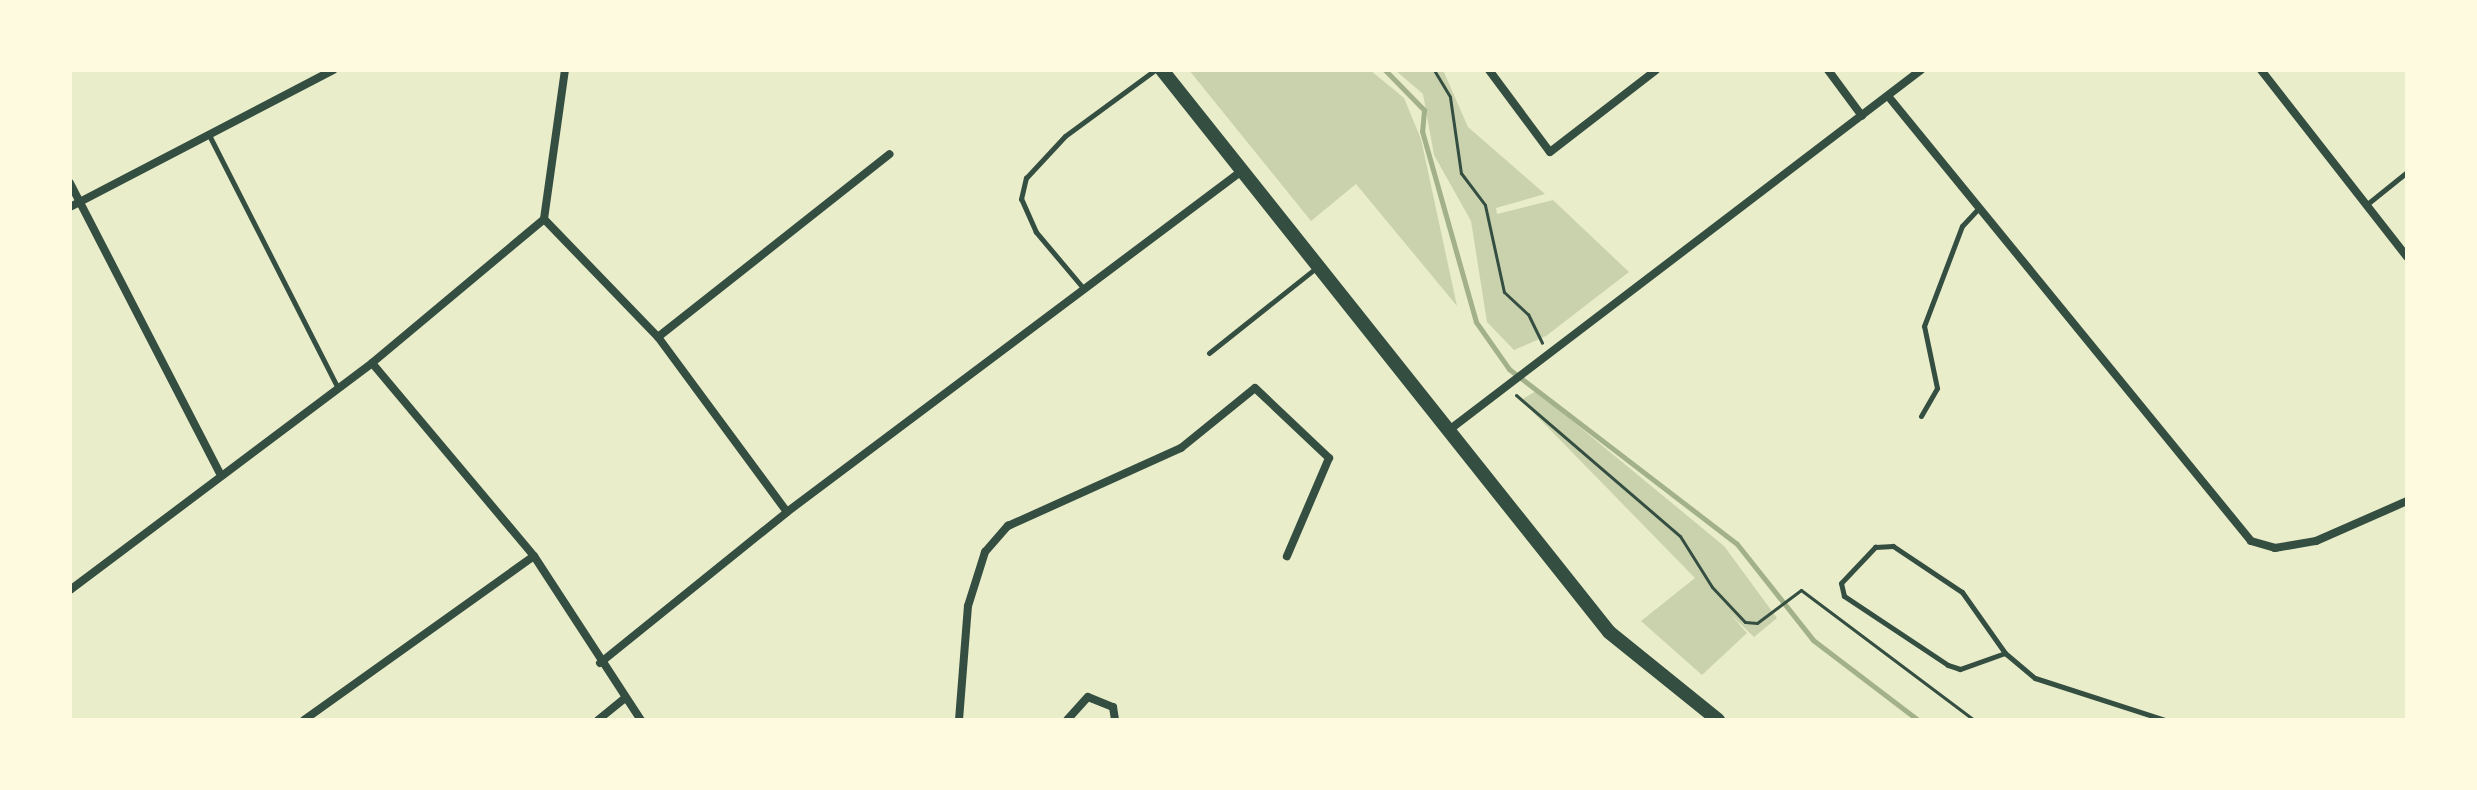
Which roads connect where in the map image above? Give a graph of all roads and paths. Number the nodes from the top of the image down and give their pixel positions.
1 (333, 70) edge
2 (565, 70) edge
3 (1155, 70) edge
4 (1162, 70) edge
5 (1434, 70) edge
6 (1489, 70) edge
7 (1656, 70) edge
8 (1828, 70) edge
9 (1921, 70) edge
10 (2261, 70) edge
11 (1888, 96) junction
12 (1862, 116) junction
13 (209, 135) junction
14 (890, 154) dead end
15 (1243, 169) junction
16 (2407, 172) edge
17 (70, 183) edge
18 (80, 202) junction
19 (2366, 205) junction
20 (70, 207) edge
21 (1979, 208) junction
22 (544, 219) junction
23 (2407, 257) edge
24 (1321, 264) junction
25 (1084, 289) junction
26 (658, 337) junction
27 (1530, 352) dead end
28 (1209, 353) dead end
29 (372, 363) junction
30 (338, 388) junction
31 (1519, 398) dead end
32 (1921, 416) dead end
33 (1453, 427) junction
34 (220, 473) junction
35 (2407, 501) edge
36 (787, 512) junction
37 (534, 556) junction
38 (1287, 556) dead end
39 (70, 590) edge
40 (2005, 653) junction
41 (600, 663) junction
42 (625, 698) junction
43 (304, 720) edge
44 (598, 720) edge
45 (641, 720) edge
46 (959, 720) edge
47 (1067, 720) edge
48 (1115, 720) edge
49 (1718, 720) edge
50 (1974, 720) edge
51 (2165, 720) edge

1 - 13 street
2 - 22 street
3 - 25 lane
4 - 15 street
5 - 27 path
6 - 7 street
8 - 12 street
9 - 11 street
10 - 19 street
11 - 12 street
11 - 21 street
12 - 33 street
13 - 18 street
13 - 30 lane
14 - 26 street
15 - 24 street
15 - 25 street
16 - 19 lane
17 - 18 street
18 - 20 street
18 - 34 street
19 - 23 street
21 - 32 lane
21 - 35 street
22 - 26 street
22 - 29 street
24 - 28 lane
24 - 33 street
25 - 36 street
26 - 36 street
29 - 30 street
29 - 37 street
30 - 34 street
31 - 50 path
33 - 49 street
34 - 39 street
36 - 41 street
37 - 41 street
37 - 43 street
38 - 46 street
40 - 40 lane
40 - 51 lane
41 - 42 street
42 - 44 street
42 - 45 street
47 - 48 street

